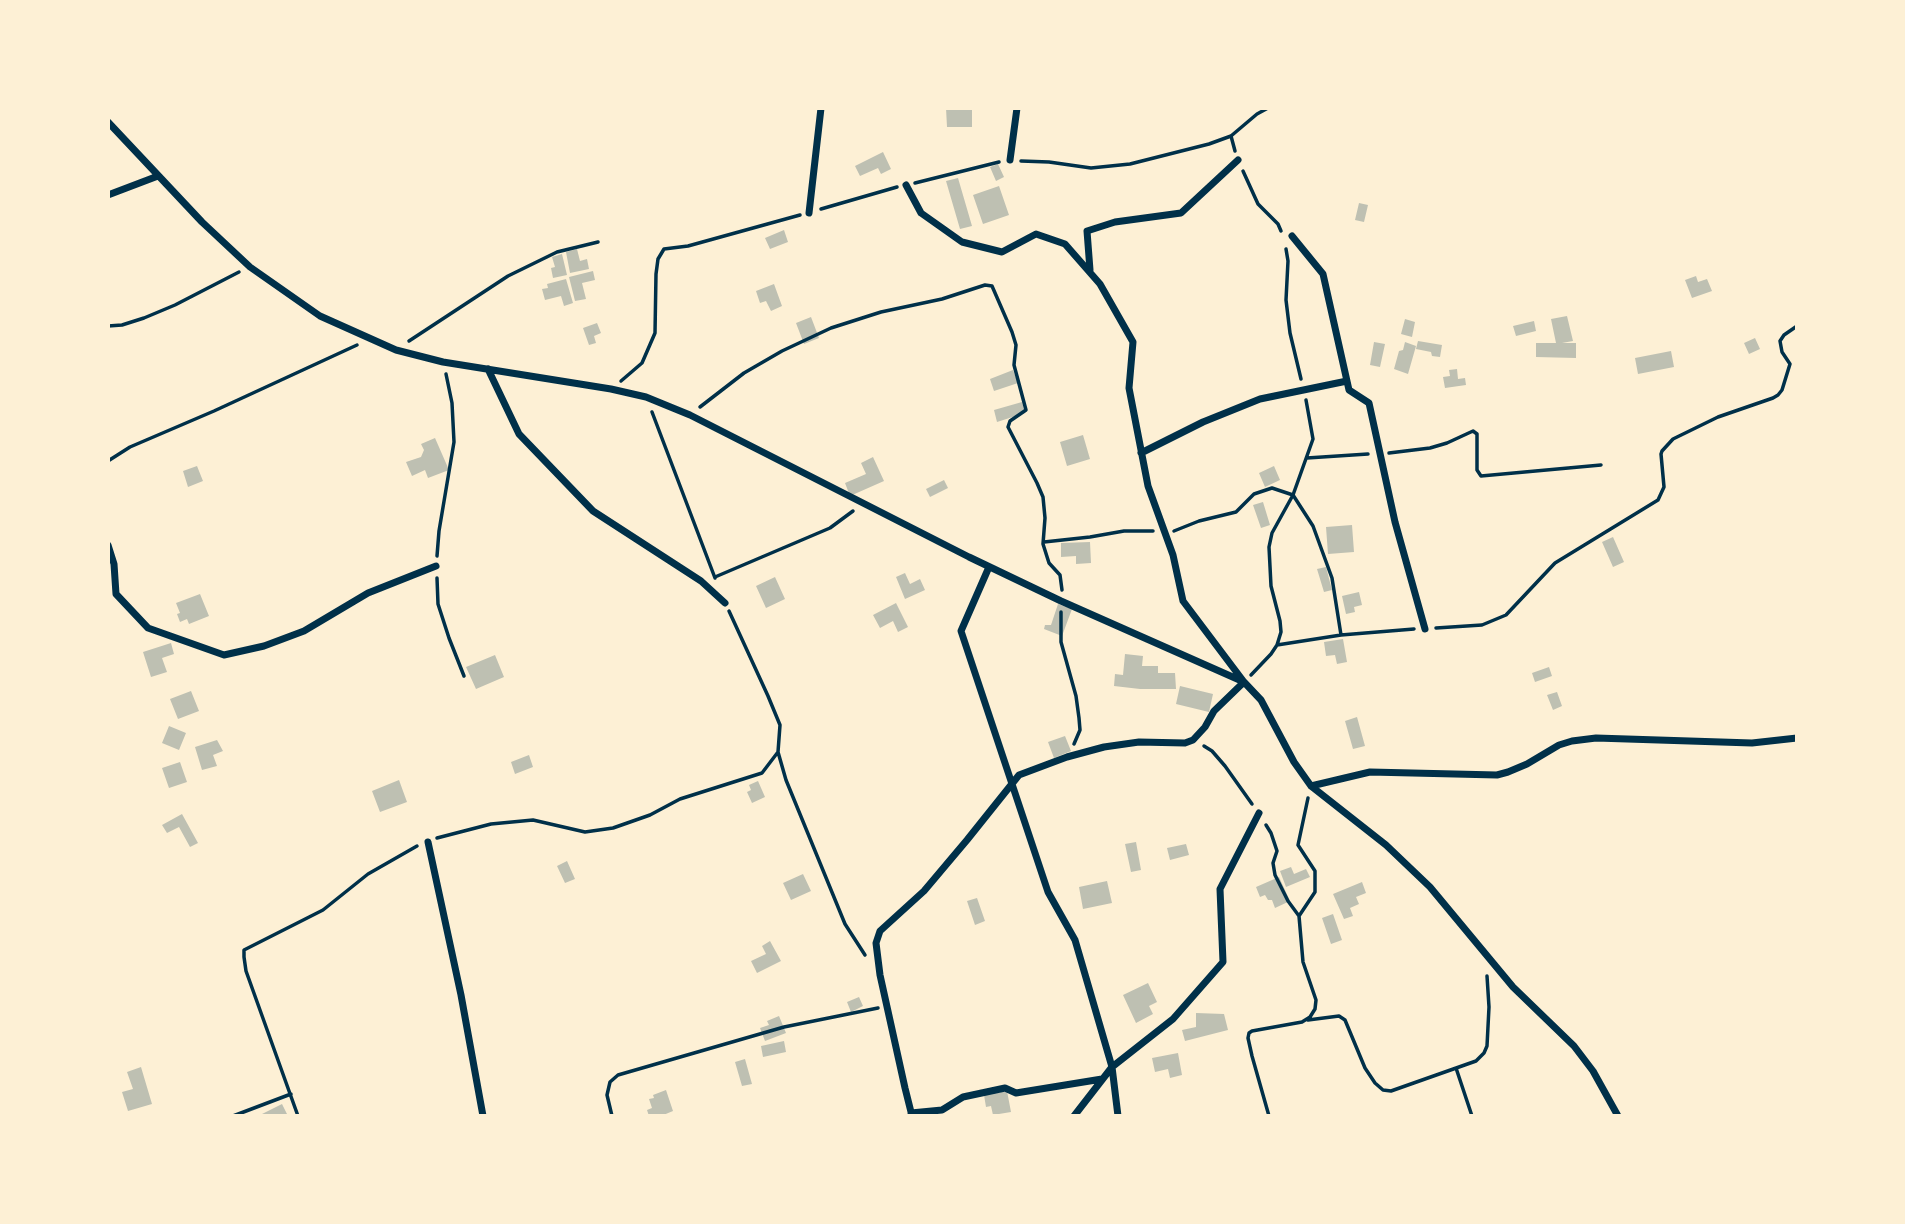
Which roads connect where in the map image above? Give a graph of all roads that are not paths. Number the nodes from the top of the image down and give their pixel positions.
1 (821, 108) edge
2 (1017, 108) edge
3 (108, 122) edge
4 (1010, 160) dead end
5 (1238, 160) road end
6 (159, 176) junction
7 (906, 185) dead end
8 (108, 195) edge
9 (809, 213) dead end
10 (1288, 237) road end
11 (1090, 272) junction
12 (488, 369) junction
13 (1347, 381) junction
14 (1141, 453) junction
15 (108, 545) edge
16 (436, 566) road end
17 (989, 567) junction
18 (725, 603) road end
19 (1425, 629) road end
20 (1244, 682) junction
21 (1797, 738) edge
22 (1012, 782) junction
23 (1311, 786) junction
24 (1259, 813) dead end
25 (428, 842) road end
26 (1112, 1067) junction
27 (1102, 1079) junction
28 (912, 1114) edge
29 (483, 1115) edge
30 (1074, 1115) edge
31 (1118, 1115) edge
32 (1618, 1115) edge

1 - 9 street
2 - 4 street
3 - 6 street
5 - 11 street
6 - 8 street
6 - 12 street
7 - 11 street
10 - 13 street
11 - 14 street
12 - 17 street
12 - 18 street
13 - 14 street
13 - 19 street
14 - 20 street
15 - 16 street
17 - 20 street
17 - 22 street
20 - 22 street
20 - 23 street
21 - 23 street
22 - 26 street
22 - 28 street
23 - 32 street
24 - 26 street
25 - 29 street
26 - 27 street
26 - 31 street
27 - 28 street
27 - 30 street

